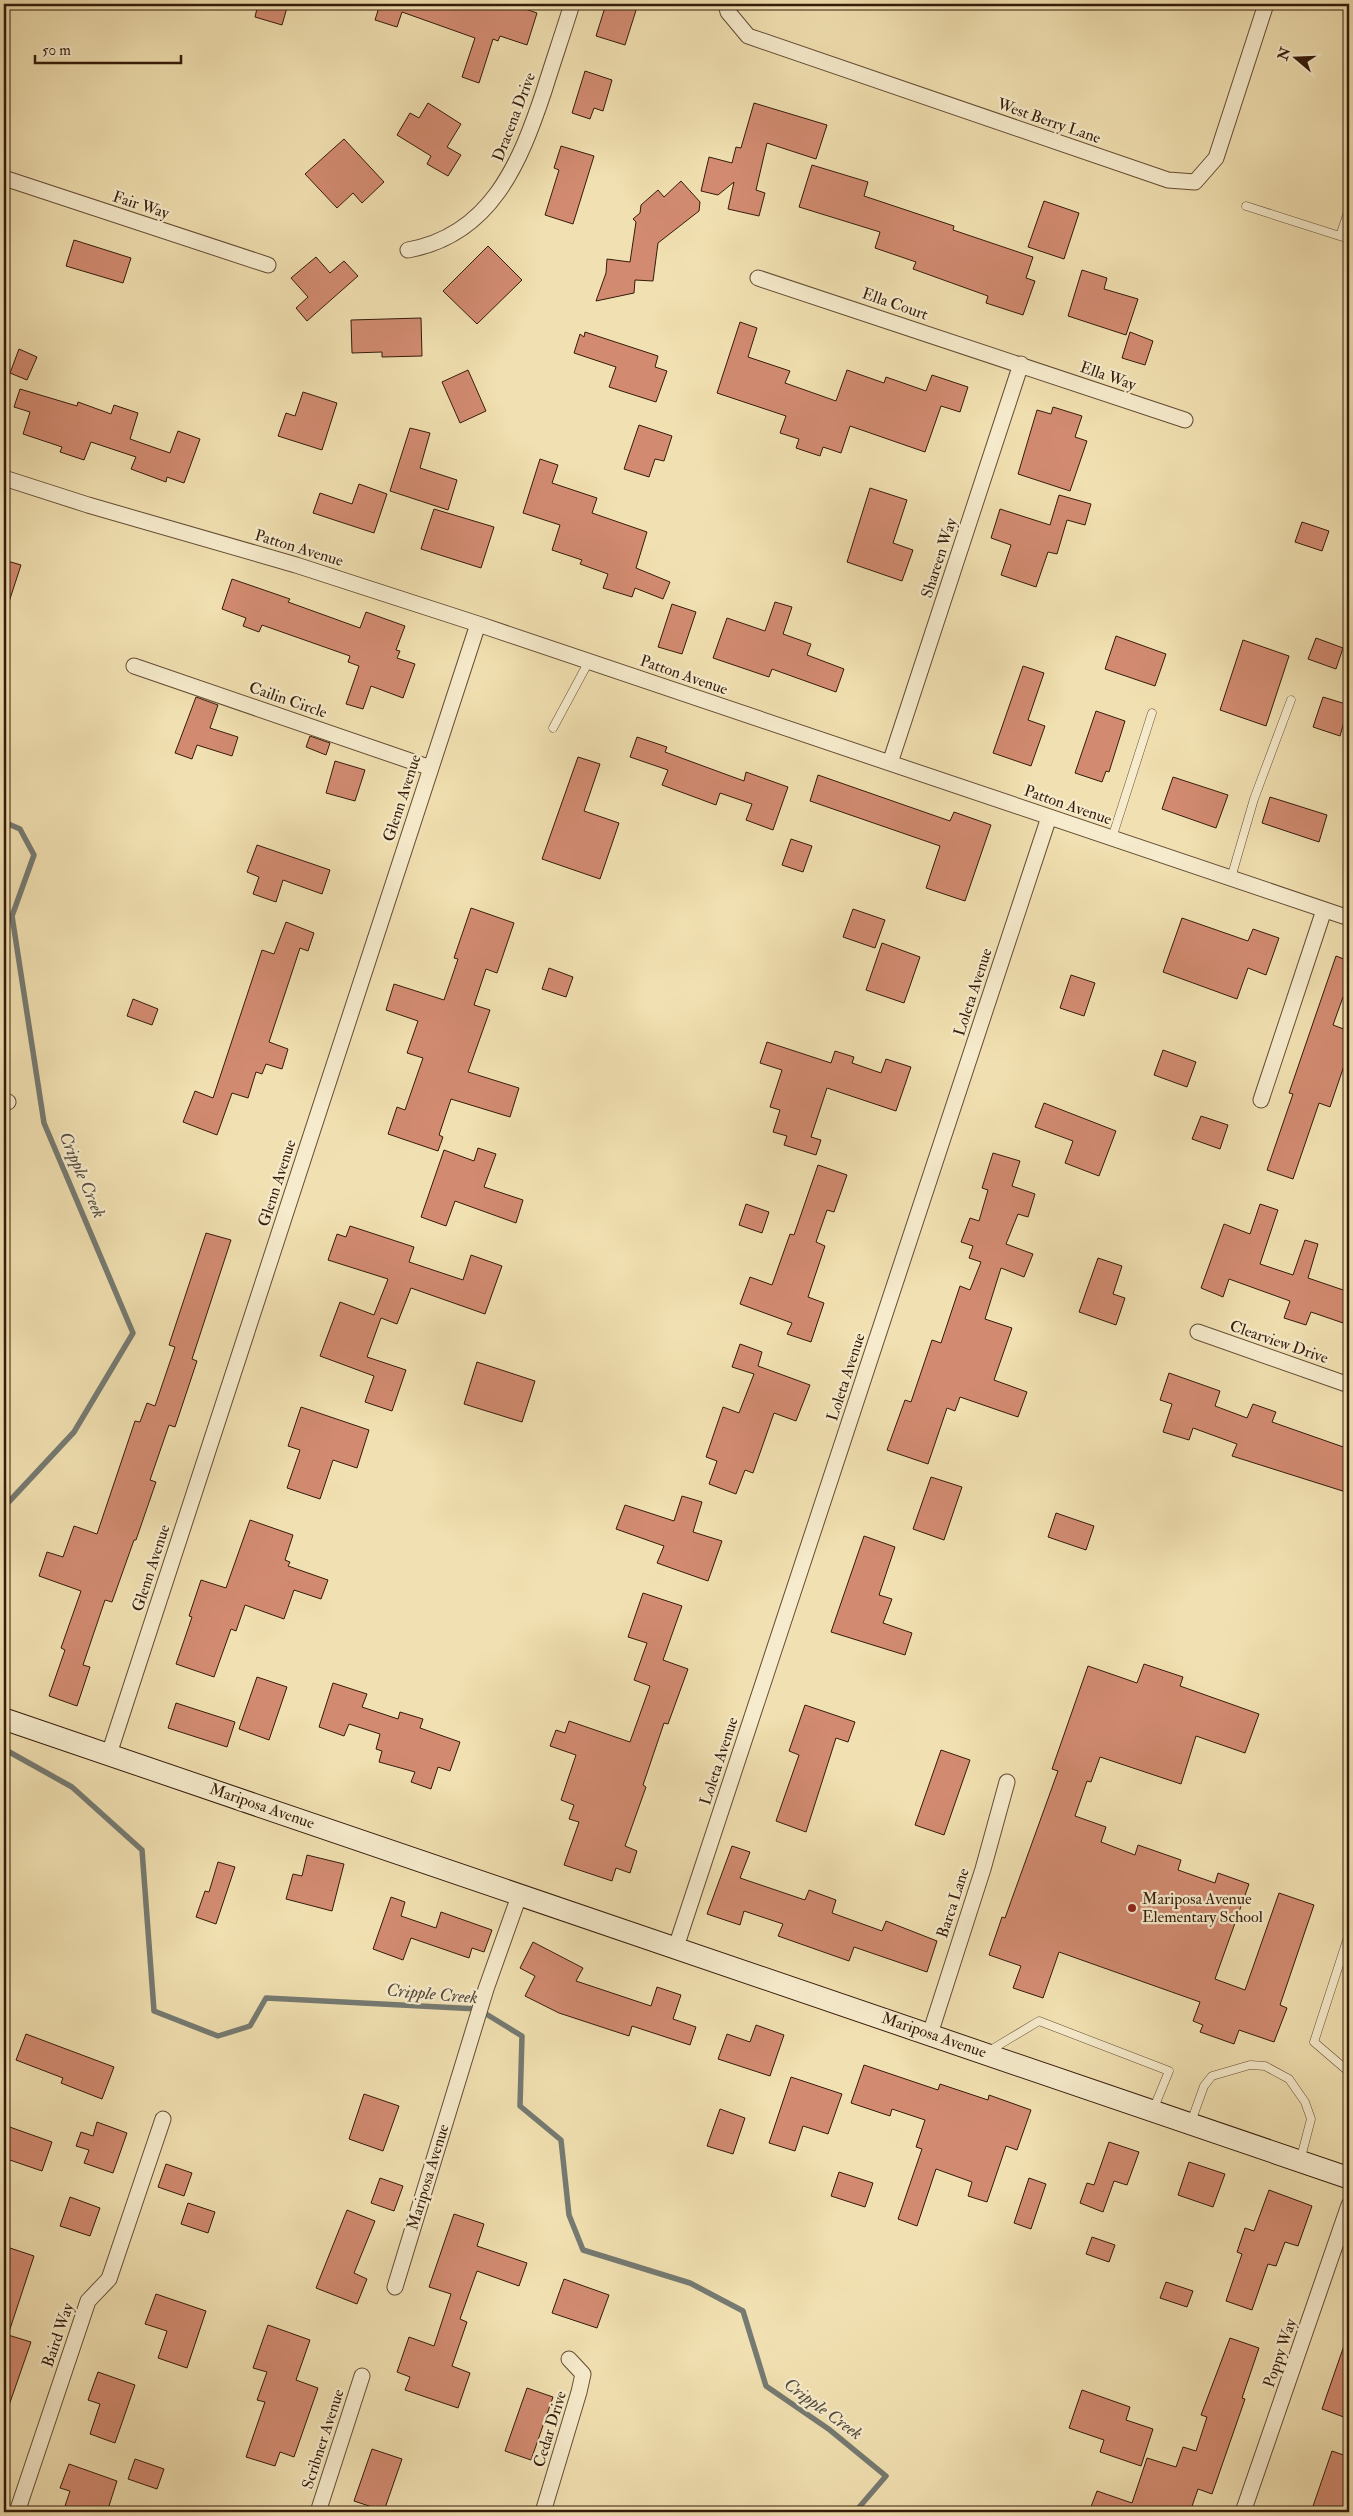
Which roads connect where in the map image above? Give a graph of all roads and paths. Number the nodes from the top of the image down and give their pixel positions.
1 (572, 4) edge
2 (726, 4) edge
3 (1266, 4) edge
4 (4, 178) edge
5 (1246, 206) dead end
6 (1349, 209) edge
7 (1340, 236) junction
8 (1349, 240) edge
9 (408, 250) dead end
10 (268, 265) dead end
11 (758, 278) dead end
12 (1021, 364) junction
13 (1185, 420) dead end
14 (4, 478) edge
15 (478, 624) junction
16 (589, 661) junction
17 (134, 666) dead end
18 (1290, 700) dead end
19 (1152, 713) dead end
20 (552, 728) dead end
21 (890, 763) junction
22 (431, 768) junction
23 (1049, 816) junction
24 (1112, 838) junction
25 (1231, 878) junction
26 (1324, 910) junction
27 (1349, 918) edge
28 (1261, 1100) dead end
29 (1198, 1332) dead end
30 (1349, 1385) edge
31 (4, 1719) edge
32 (109, 1754) junction
33 (1007, 1782) dead end
34 (519, 1896) junction
35 (1349, 1934) edge
36 (676, 1948) junction
37 (930, 2034) junction
38 (986, 2053) junction
39 (1349, 2072) edge
40 (1153, 2110) junction
41 (163, 2119) dead end
42 (1191, 2122) junction
43 (1300, 2160) junction
44 (1349, 2178) edge
45 (1349, 2205) edge
46 (395, 2287) dead end
47 (569, 2359) dead end
48 (362, 2376) dead end
49 (17, 2512) edge
50 (318, 2512) edge
51 (543, 2512) edge
52 (1243, 2512) edge

1 - 9 street, Dracena Drive
2 - 3 street, West Berry Lane
4 - 10 street, Fair Way
5 - 7 lane
6 - 7 lane
7 - 8 lane
11 - 12 street, Ella Court
12 - 13 street, Ella Way
12 - 21 street, Shareen Way
14 - 15 street, Patton Avenue
15 - 16 street, Patton Avenue
15 - 22 street, Glenn Avenue
16 - 20 lane
16 - 21 street, Patton Avenue
17 - 22 street, Cailin Circle
18 - 25 lane
19 - 24 lane
21 - 23 street, Patton Avenue
22 - 32 street, Glenn Avenue
23 - 24 street, Patton Avenue
23 - 36 street, Loleta Avenue
24 - 25 street, Patton Avenue
25 - 26 street, Patton Avenue
26 - 27 street, Patton Avenue
26 - 28 street
29 - 30 street, Clearview Drive
31 - 32 street, Mariposa Avenue
32 - 34 street, Mariposa Avenue
33 - 37 street, Barca Lane
34 - 36 street, Mariposa Avenue
34 - 46 street, Mariposa Avenue
35 - 39 lane
36 - 37 street, Mariposa Avenue
37 - 38 street, Mariposa Avenue
38 - 40 street, Mariposa Avenue
38 - 40 lane
40 - 42 street, Mariposa Avenue
41 - 49 street, Baird Way
42 - 43 street, Mariposa Avenue
42 - 43 lane
43 - 44 street, Mariposa Avenue
45 - 52 street, Poppy Way
47 - 51 street, Cedar Drive
48 - 50 street, Scribner Avenue

